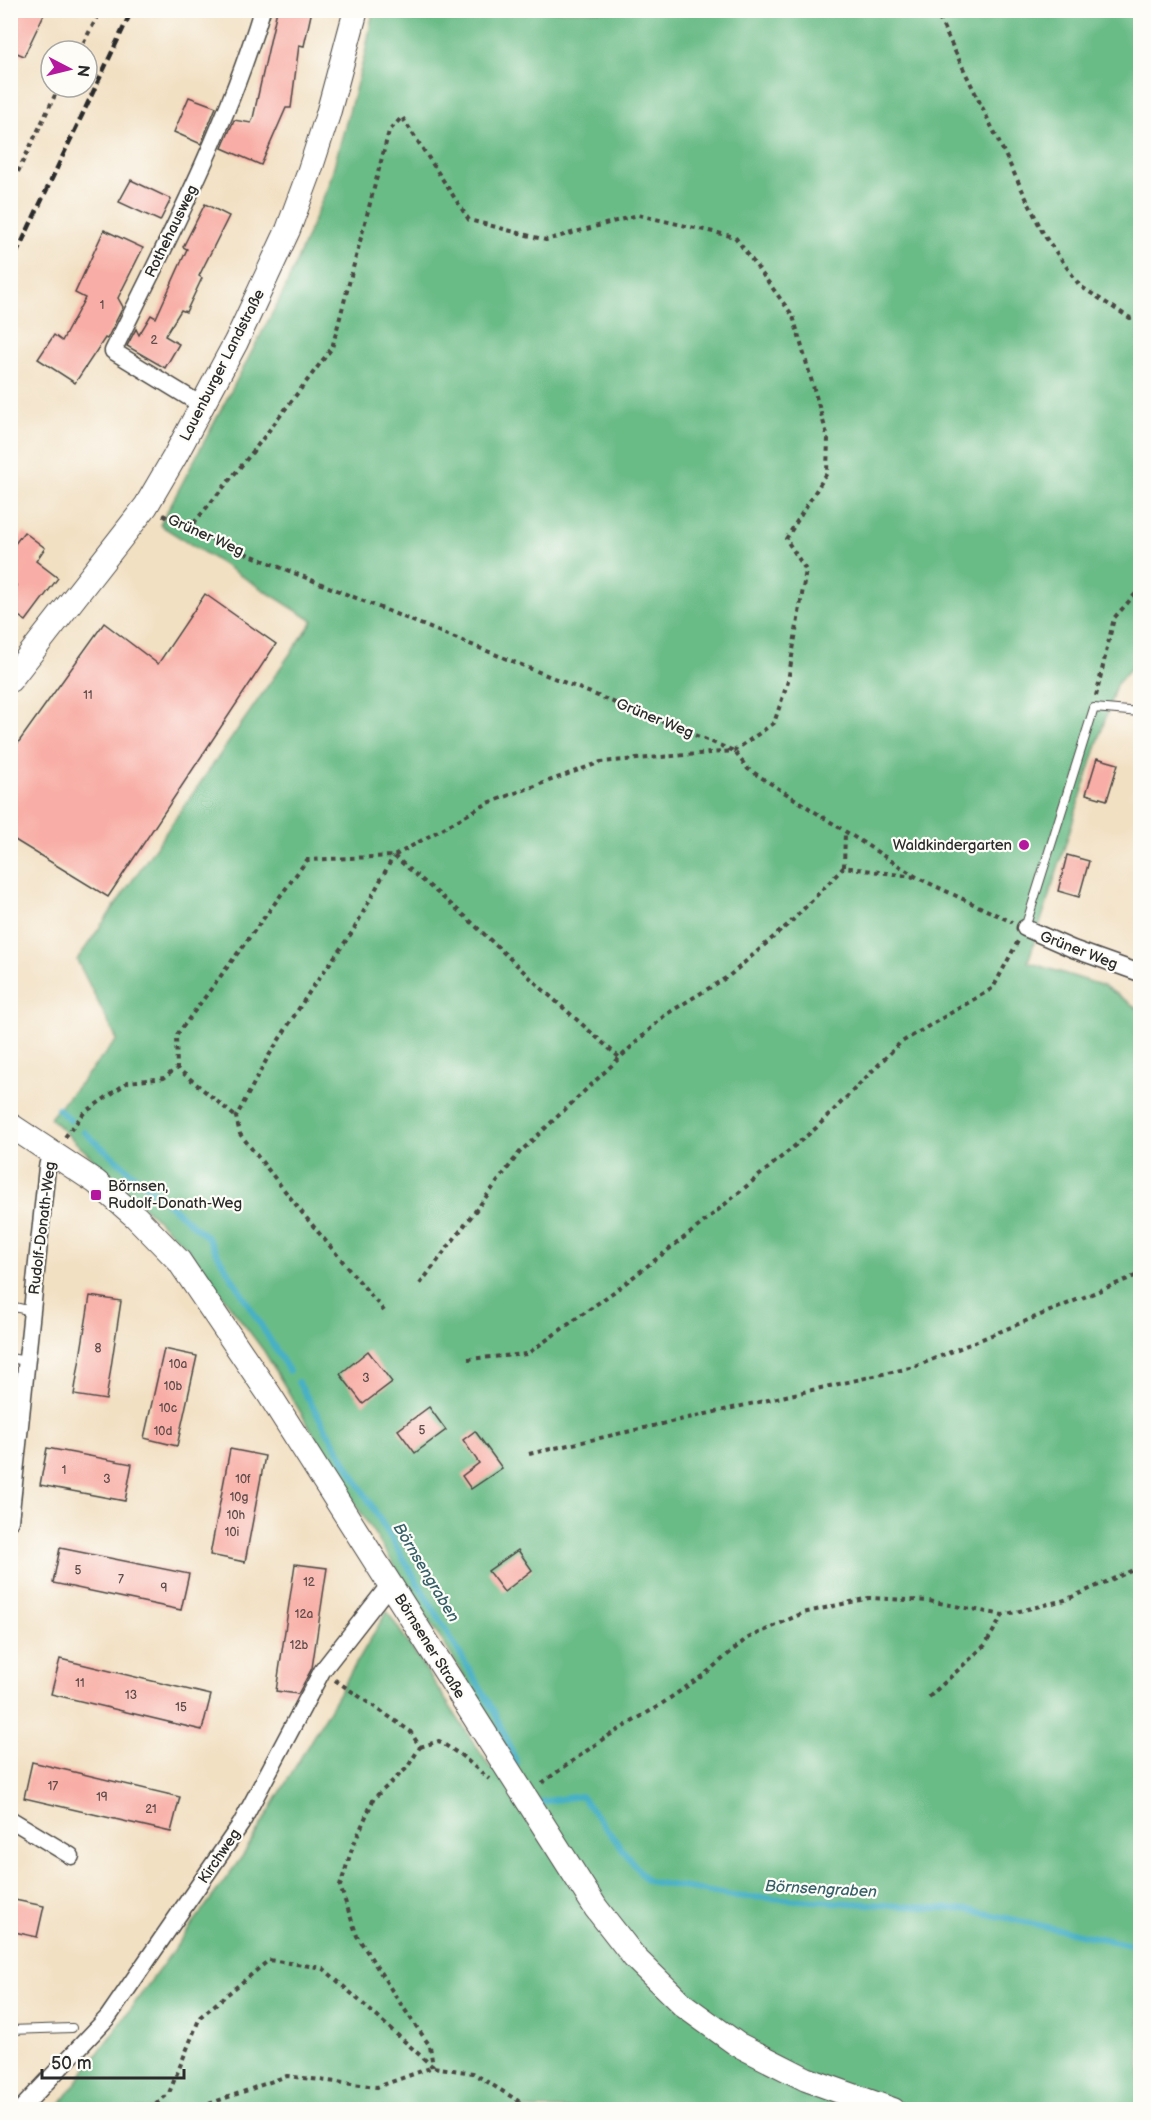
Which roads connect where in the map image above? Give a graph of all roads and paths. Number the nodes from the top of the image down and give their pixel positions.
1 (101, 10) edge
2 (262, 10) edge
3 (356, 10) edge
4 (935, 10) edge
5 (85, 39) edge
6 (53, 99) edge
7 (10, 188) edge
8 (1140, 315) edge
9 (202, 406) junction
10 (146, 506) junction
11 (188, 530) junction
12 (1140, 589) edge
13 (10, 680) edge
14 (1094, 708) junction
15 (1140, 711) edge
16 (734, 751) junction
17 (845, 832) junction
18 (394, 856) junction
19 (844, 867) junction
20 (918, 878) junction
21 (1025, 928) junction
22 (1140, 973) edge
23 (620, 1058) junction
24 (177, 1068) junction
25 (236, 1117) junction
26 (10, 1125) edge
27 (59, 1143) junction
28 (1140, 1274) edge
29 (420, 1284) dead end
30 (10, 1306) edge
31 (32, 1311) junction
32 (384, 1311) dead end
33 (19, 1359) edge
34 (468, 1359) dead end
35 (529, 1454) dead end
36 (10, 1521) edge
37 (1140, 1568) edge
38 (390, 1584) junction
39 (1003, 1615) junction
40 (322, 1671) junction
41 (929, 1697) dead end
42 (420, 1747) junction
43 (518, 1787) junction
44 (10, 1819) edge
45 (71, 1856) dead end
46 (72, 2028) dead end
47 (10, 2030) edge
48 (433, 2067) junction
49 (20, 2109) edge
50 (149, 2109) edge
51 (192, 2109) edge
52 (532, 2109) edge
53 (893, 2109) edge

1 - 5 path
2 - 9 street, Rothehausweg
3 - 9 street, Lauenburger Landstraße
4 - 8 path
6 - 7 path
9 - 10 street, Lauenburger Landstraße
10 - 11 path, Grüner Weg
10 - 13 street, Lauenburger Landstraße
11 - 16 path, Grüner Weg
11 - 16 path
12 - 14 path
14 - 15 lane
14 - 21 lane
16 - 17 path, Grüner Weg
16 - 18 path
17 - 19 path
17 - 20 path, Grüner Weg
18 - 23 path
18 - 24 path
18 - 25 path
19 - 20 path
19 - 23 path
20 - 21 path, Grüner Weg
21 - 22 street, Grüner Weg
21 - 34 path
23 - 29 path
24 - 25 path
24 - 27 path
25 - 32 path
26 - 27 street, Börnsener Straße
27 - 31 street, Rudolf-Donath-Weg
27 - 38 street, Börnsener Straße
28 - 35 path
30 - 31 lane
31 - 33 street, Rudolf-Donath-Weg
33 - 36 street, Rudolf-Donath-Weg
37 - 39 path
38 - 40 street, Kirchweg
38 - 43 street, Börnsener Straße
39 - 41 path
39 - 43 path
40 - 42 path
40 - 49 street, Kirchweg
42 - 43 path
42 - 48 path
43 - 53 street, Börnsener Straße
44 - 45 street
46 - 47 lane
48 - 50 path
48 - 51 path
48 - 52 path

